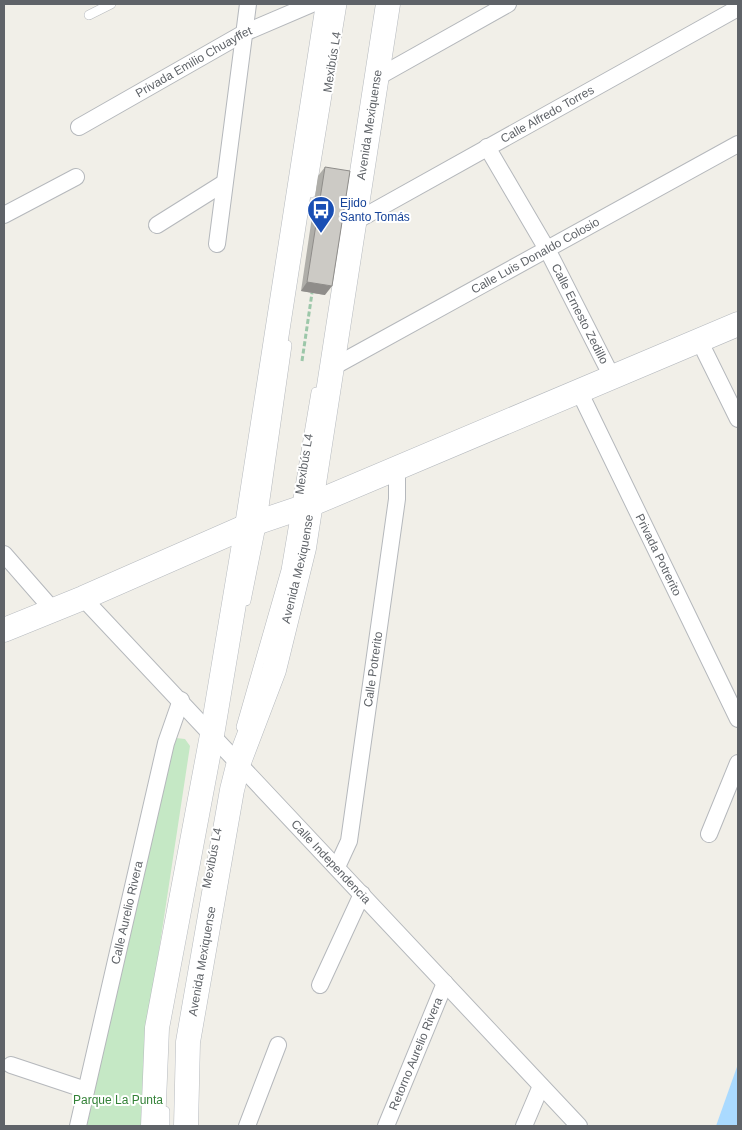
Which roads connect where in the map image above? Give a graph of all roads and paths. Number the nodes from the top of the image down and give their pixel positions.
1 (111, 4) edge
2 (248, 4) edge
3 (312, 4) edge
4 (328, 4) edge
5 (342, 4) edge
6 (388, 4) edge
7 (508, 4) edge
8 (738, 8) edge
9 (89, 15) dead end
10 (244, 33) junction
11 (378, 77) junction
12 (79, 126) dead end
13 (738, 144) edge
14 (487, 148) junction
15 (76, 177) dead end
16 (224, 183) junction
17 (310, 200) dead end
18 (4, 215) edge
19 (356, 221) junction
20 (157, 225) dead end
21 (217, 244) dead end
22 (548, 251) junction
23 (738, 324) edge
24 (288, 336) dead end
25 (699, 340) junction
26 (326, 373) junction
27 (612, 377) junction
28 (579, 391) junction
29 (738, 419) edge
30 (397, 467) junction
31 (305, 506) junction
32 (254, 523) junction
33 (4, 554) edge
34 (83, 598) junction
35 (245, 607) dead end
36 (54, 610) junction
37 (4, 630) edge
38 (236, 655) dead end
39 (181, 700) junction
40 (738, 719) edge
41 (215, 739) junction
42 (236, 759) junction
43 (738, 763) edge
44 (709, 834) dead end
45 (337, 867) junction
46 (362, 894) junction
47 (446, 983) junction
48 (320, 984) dead end
49 (187, 988) dead end
50 (180, 1037) dead end
51 (278, 1045) dead end
52 (11, 1065) dead end
53 (165, 1080) dead end
54 (542, 1086) junction
55 (86, 1090) junction
56 (165, 1099) dead end
57 (78, 1126) edge
58 (153, 1126) edge
59 (165, 1126) edge
60 (178, 1126) edge
61 (186, 1126) edge
62 (248, 1126) edge
63 (386, 1126) edge
64 (524, 1126) edge
65 (579, 1126) edge

1 - 9 lane
2 - 10 street
3 - 10 street, Privada Emilio Chuayffet
4 - 32 main road
5 - 17 lane, Mexibús L4
6 - 11 main road, Avenida Mexiquense
7 - 11 street
8 - 14 street, Calle Alfredo Torres
10 - 12 street, Privada Emilio Chuayffet
10 - 16 street
11 - 19 main road, Avenida Mexiquense
13 - 22 street, Calle Luis Donaldo Colosio
14 - 19 street, Calle Alfredo Torres
14 - 22 street, Calle Ernesto Zedillo
15 - 18 street
16 - 20 street
16 - 21 street
19 - 26 main road, Avenida Mexiquense
22 - 26 street, Calle Luis Donaldo Colosio
22 - 27 street, Calle Ernesto Zedillo
23 - 25 main road
24 - 32 lane
25 - 27 main road
25 - 29 street
26 - 31 main road, Avenida Mexiquense
27 - 28 main road
28 - 30 main road
28 - 40 street, Privada Potrerito
30 - 31 main road
30 - 45 street, Calle Potrerito
31 - 32 main road
31 - 42 main road, Avenida Mexiquense
32 - 34 main road
32 - 35 lane
32 - 41 main road
33 - 36 street
34 - 36 main road
34 - 39 street, Calle Independencia
36 - 37 main road
38 - 41 lane, Mexibús L4
39 - 41 street, Calle Independencia
39 - 55 street, Calle Aurelio Rivera
41 - 42 street, Calle Independencia
41 - 53 lane, Mexibús L4
41 - 58 main road
42 - 45 street, Calle Independencia
42 - 49 lane, Mexibús L4
42 - 61 main road, Avenida Mexiquense
43 - 44 street
45 - 46 street, Calle Independencia
46 - 47 street, Calle Independencia
46 - 48 street
47 - 54 street, Calle Independencia
47 - 63 street, Retorno Aurelio Rivera
50 - 60 lane
51 - 62 street
52 - 55 street
54 - 64 street
54 - 65 street, Calle Independencia
55 - 57 street, Calle Aurelio Rivera
56 - 59 lane

